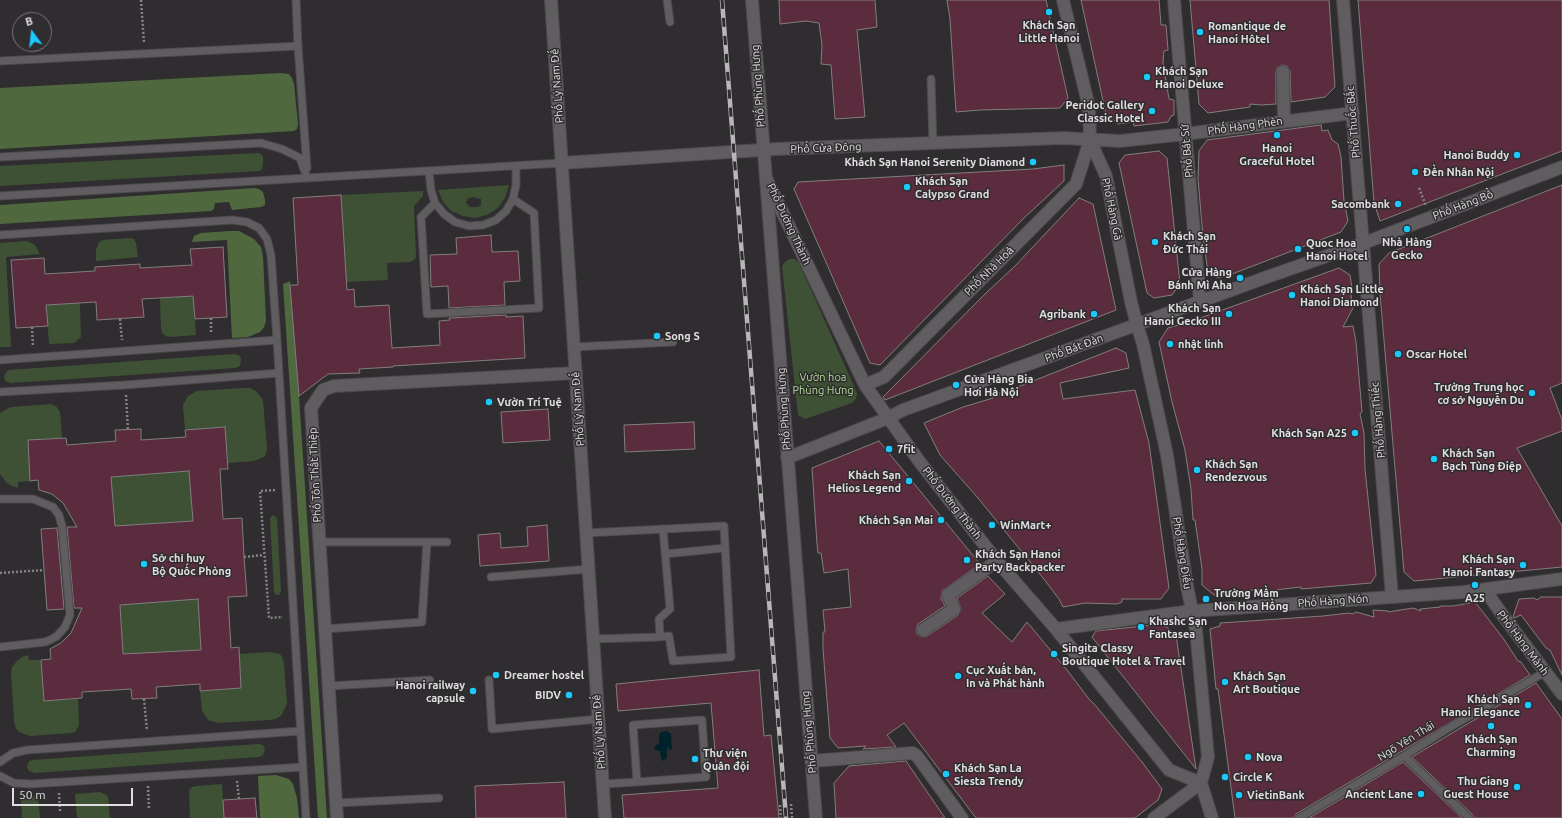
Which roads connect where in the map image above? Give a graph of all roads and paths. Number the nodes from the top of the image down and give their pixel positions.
1 (141, 0) edge
2 (296, 0) edge
3 (551, 0) edge
4 (667, 0) edge
5 (752, 0) edge
6 (1063, 0) edge
7 (1174, 0) edge
8 (1343, 0) edge
9 (670, 22) dead end
10 (298, 46) junction
11 (144, 54) junction
12 (0, 62) edge
13 (1284, 72) dead end
14 (931, 79) dead end
15 (1353, 113) junction
16 (1284, 120) junction
17 (1185, 134) junction
18 (1090, 140) junction
19 (933, 144) junction
20 (763, 150) junction
21 (0, 158) edge
22 (562, 163) junction
23 (516, 166) junction
24 (1562, 167) edge
25 (429, 171) junction
26 (765, 175) junction
27 (307, 178) junction
28 (1419, 188) dead end
29 (0, 196) edge
30 (513, 199) junction
31 (435, 203) junction
32 (1430, 217) junction
33 (0, 236) edge
34 (1364, 243) junction
35 (1200, 302) junction
36 (211, 318) dead end
37 (120, 319) dead end
38 (1137, 325) junction
39 (32, 327) dead end
40 (211, 330) dead end
41 (122, 336) dead end
42 (277, 340) junction
43 (32, 342) dead end
44 (673, 342) dead end
45 (574, 347) junction
46 (0, 360) edge
47 (576, 372) junction
48 (279, 373) junction
49 (865, 385) junction
50 (0, 392) edge
51 (126, 408) dead end
52 (888, 418) junction
53 (128, 430) dead end
54 (787, 458) junction
55 (286, 490) junction
56 (0, 499) edge
57 (663, 529) junction
58 (586, 533) junction
59 (319, 542) junction
60 (427, 542) junction
61 (447, 542) dead end
62 (725, 548) junction
63 (665, 554) junction
64 (264, 555) junction
65 (244, 557) dead end
66 (997, 561) junction
67 (44, 570) dead end
68 (589, 570) junction
69 (0, 573) edge
70 (490, 577) dead end
71 (1562, 579) edge
72 (1485, 590) junction
73 (1392, 597) junction
74 (1192, 611) junction
75 (293, 616) junction
76 (325, 629) junction
77 (1056, 629) junction
78 (923, 630) dead end
79 (660, 636) junction
80 (593, 639) junction
81 (0, 647) edge
82 (1545, 672) junction
83 (430, 680) dead end
84 (489, 680) dead end
85 (329, 686) junction
86 (1562, 694) edge
87 (144, 698) dead end
88 (598, 719) junction
89 (300, 731) junction
90 (147, 742) junction
91 (1404, 756) junction
92 (812, 761) junction
93 (0, 762) edge
94 (303, 766) junction
95 (0, 776) edge
96 (637, 782) junction
97 (1201, 783) junction
98 (603, 784) junction
99 (238, 787) dead end
100 (148, 792) dead end
101 (59, 798) dead end
102 (439, 798) dead end
103 (239, 799) dead end
104 (336, 803) junction
105 (780, 804) dead end
106 (790, 804) dead end
107 (149, 810) dead end
108 (60, 812) dead end
109 (306, 818) edge
110 (337, 818) edge
111 (605, 818) edge
112 (781, 818) edge
113 (792, 818) edge
114 (816, 818) edge
115 (962, 818) edge
116 (1154, 818) edge
117 (1212, 818) edge
118 (1299, 818) edge
119 (1468, 818) edge

1 - 11 path
2 - 10 lane
3 - 22 street, Phố Lý Nam Đế
4 - 9 lane
5 - 20 street, Phố Phùng Hưng
6 - 18 street, Phố Hàng Gà
7 - 17 street, Phố Bát Sứ
8 - 15 street, Phố Thuốc Bắc
10 - 11 lane
10 - 27 lane
11 - 12 lane
13 - 16 street
14 - 19 lane
15 - 16 street, Phố Hàng Phèn
15 - 34 street, Phố Thuốc Bắc
16 - 17 street, Phố Hàng Phèn
17 - 18 street, Phố Hàng Phèn
17 - 35 street, Phố Bát Sứ
18 - 19 street, Phố Cửa Đông
18 - 38 street, Phố Hàng Gà
18 - 49 street, Phố Nhà Hoả
19 - 20 street, Phố Cửa Đông
20 - 22 street, Phố Cửa Đông
20 - 26 street, Phố Phùng Hưng
21 - 27 lane
22 - 23 lane
22 - 45 street, Phố Lý Nam Đế
23 - 25 lane
23 - 30 lane
24 - 32 street, Phố Hàng Bồ
25 - 27 lane
25 - 31 lane
26 - 49 street, Phố Đường Thành
26 - 54 street, Phố Phùng Hưng
27 - 29 lane
28 - 32 path
30 - 31 lane
30 - 31 lane
32 - 34 street, Phố Hàng Bồ
33 - 42 lane
34 - 35 street, Phố Bát Đàn
34 - 73 street, Phố Hàng Thiếc
35 - 38 street, Phố Bát Đàn
36 - 40 path
37 - 41 path
38 - 52 street, Phố Bát Đàn
38 - 74 street, Phố Hàng Điếu
39 - 43 path
42 - 46 lane
42 - 48 lane
44 - 45 lane
45 - 47 street, Phố Lý Nam Đế
47 - 58 street, Phố Lý Nam Đế
47 - 59 street, Phố Tôn Thất Thiệp
48 - 50 lane
48 - 55 lane
49 - 52 street, Phố Đường Thành
51 - 53 path
52 - 54 street, Phố Bát Đàn
52 - 66 street, Phố Đường Thành
54 - 92 street, Phố Phùng Hưng
55 - 64 path
55 - 75 lane
56 - 81 lane
57 - 58 lane
57 - 62 lane
57 - 63 lane
58 - 68 street, Phố Lý Nam Đế
59 - 60 lane
59 - 76 street, Phố Tôn Thất Thiệp
60 - 61 lane
60 - 76 lane
62 - 63 lane
62 - 79 lane
63 - 79 lane
64 - 65 path
64 - 75 path
66 - 77 street, Phố Đường Thành
66 - 78 street
67 - 69 path
68 - 70 lane
68 - 80 street, Phố Lý Nam Đế
71 - 72 street, Phố Hàng Nón
72 - 73 street, Phố Hàng Nón
72 - 82 street, Phố Hàng Mành
73 - 74 street, Phố Hàng Nón
74 - 77 street, Phố Hàng Nón
74 - 97 street, Phố Hàng Điếu
75 - 89 lane
76 - 85 street, Phố Tôn Thất Thiệp
77 - 97 street, Phố Đường Thành
79 - 80 lane
80 - 88 street, Phố Lý Nam Đế
82 - 86 street, Phố Hàng Mành
82 - 91 lane, Ngõ Yên Thái
83 - 85 lane
84 - 88 lane
85 - 104 street, Phố Tôn Thất Thiệp
87 - 90 path
88 - 98 street, Phố Lý Nam Đế
89 - 90 lane
89 - 94 lane
90 - 93 lane
91 - 118 lane, Ngõ Yên Thái
91 - 119 lane
92 - 114 street, Phố Phùng Hưng
92 - 115 street
94 - 95 lane
94 - 109 lane
96 - 96 lane
96 - 98 lane
97 - 116 street
97 - 117 street
98 - 111 street, Phố Lý Nam Đế
99 - 103 path
100 - 107 path
101 - 108 path
102 - 104 lane
104 - 110 street, Phố Tôn Thất Thiệp
105 - 112 path
106 - 113 path

